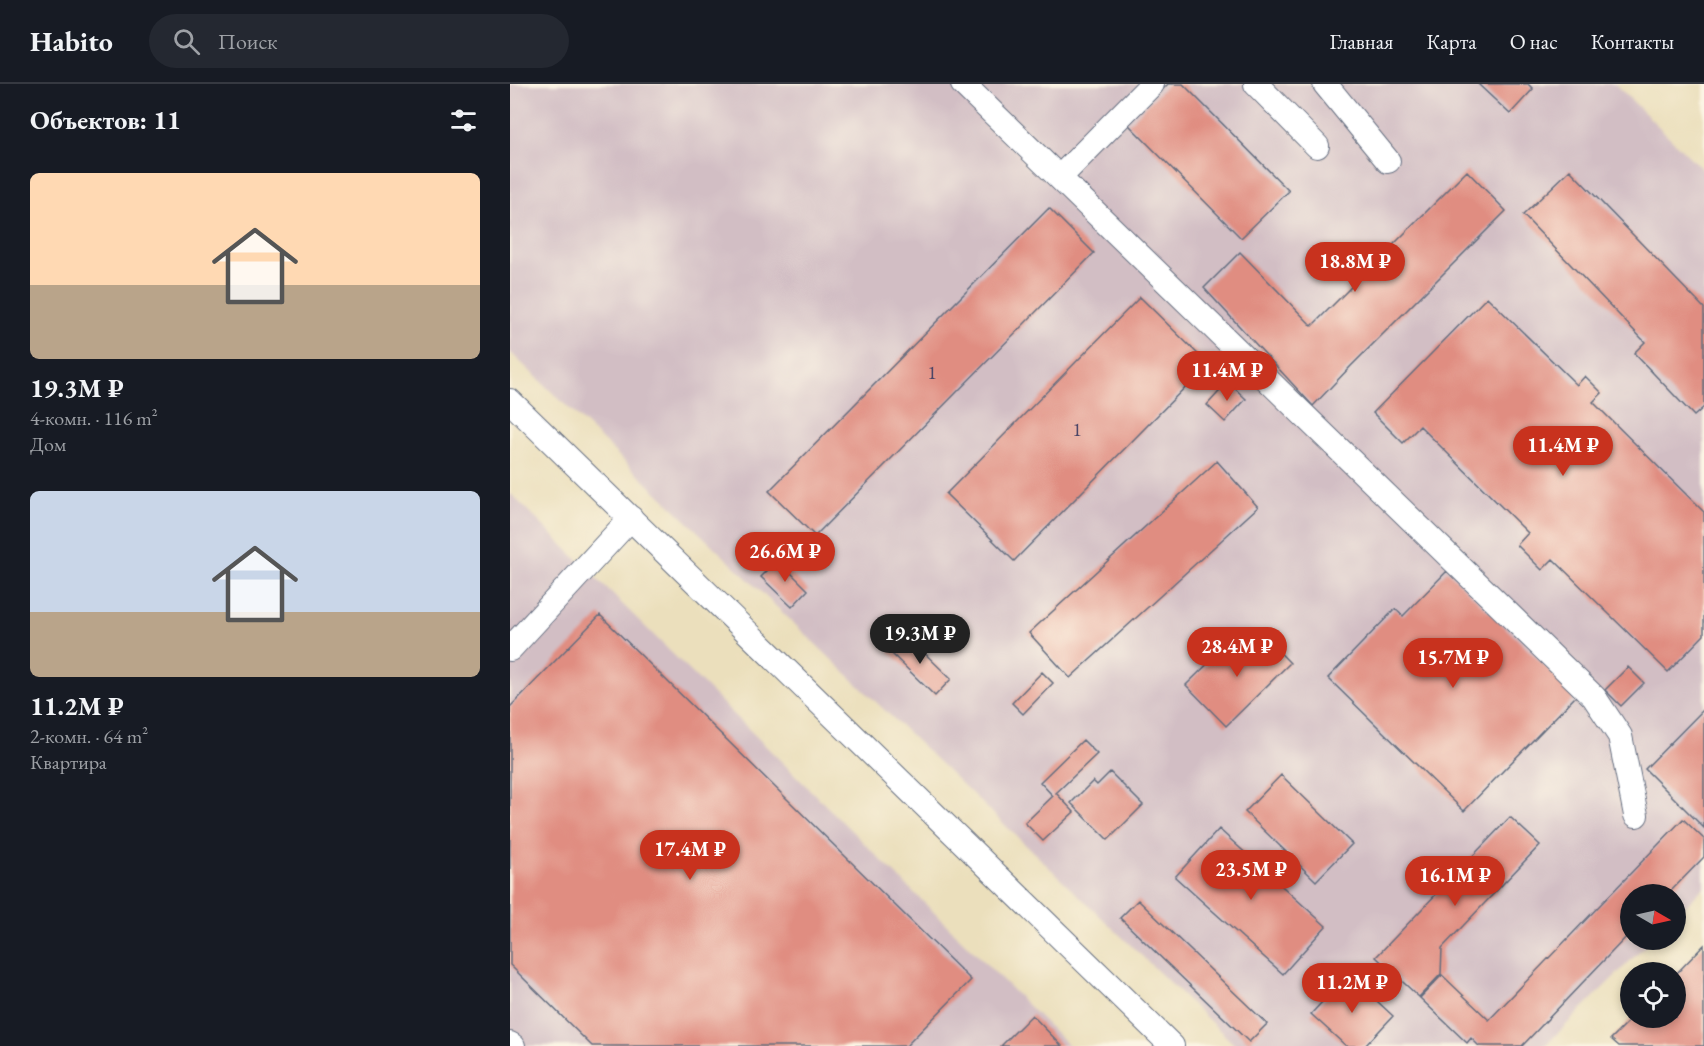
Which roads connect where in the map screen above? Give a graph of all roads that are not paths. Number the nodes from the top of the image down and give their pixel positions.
1 (963, 84) edge
2 (1152, 84) edge
3 (1256, 84) edge
4 (1325, 84) edge
5 (1317, 146) dead end
6 (1388, 161) dead end
7 (1060, 177) junction
8 (510, 400) edge
9 (631, 518) junction
10 (510, 649) edge
11 (1636, 815) dead end
12 (1172, 1046) edge

1 - 7 street
2 - 7 street
3 - 5 street
4 - 6 street
7 - 11 street
8 - 9 street
9 - 10 street
9 - 12 street

